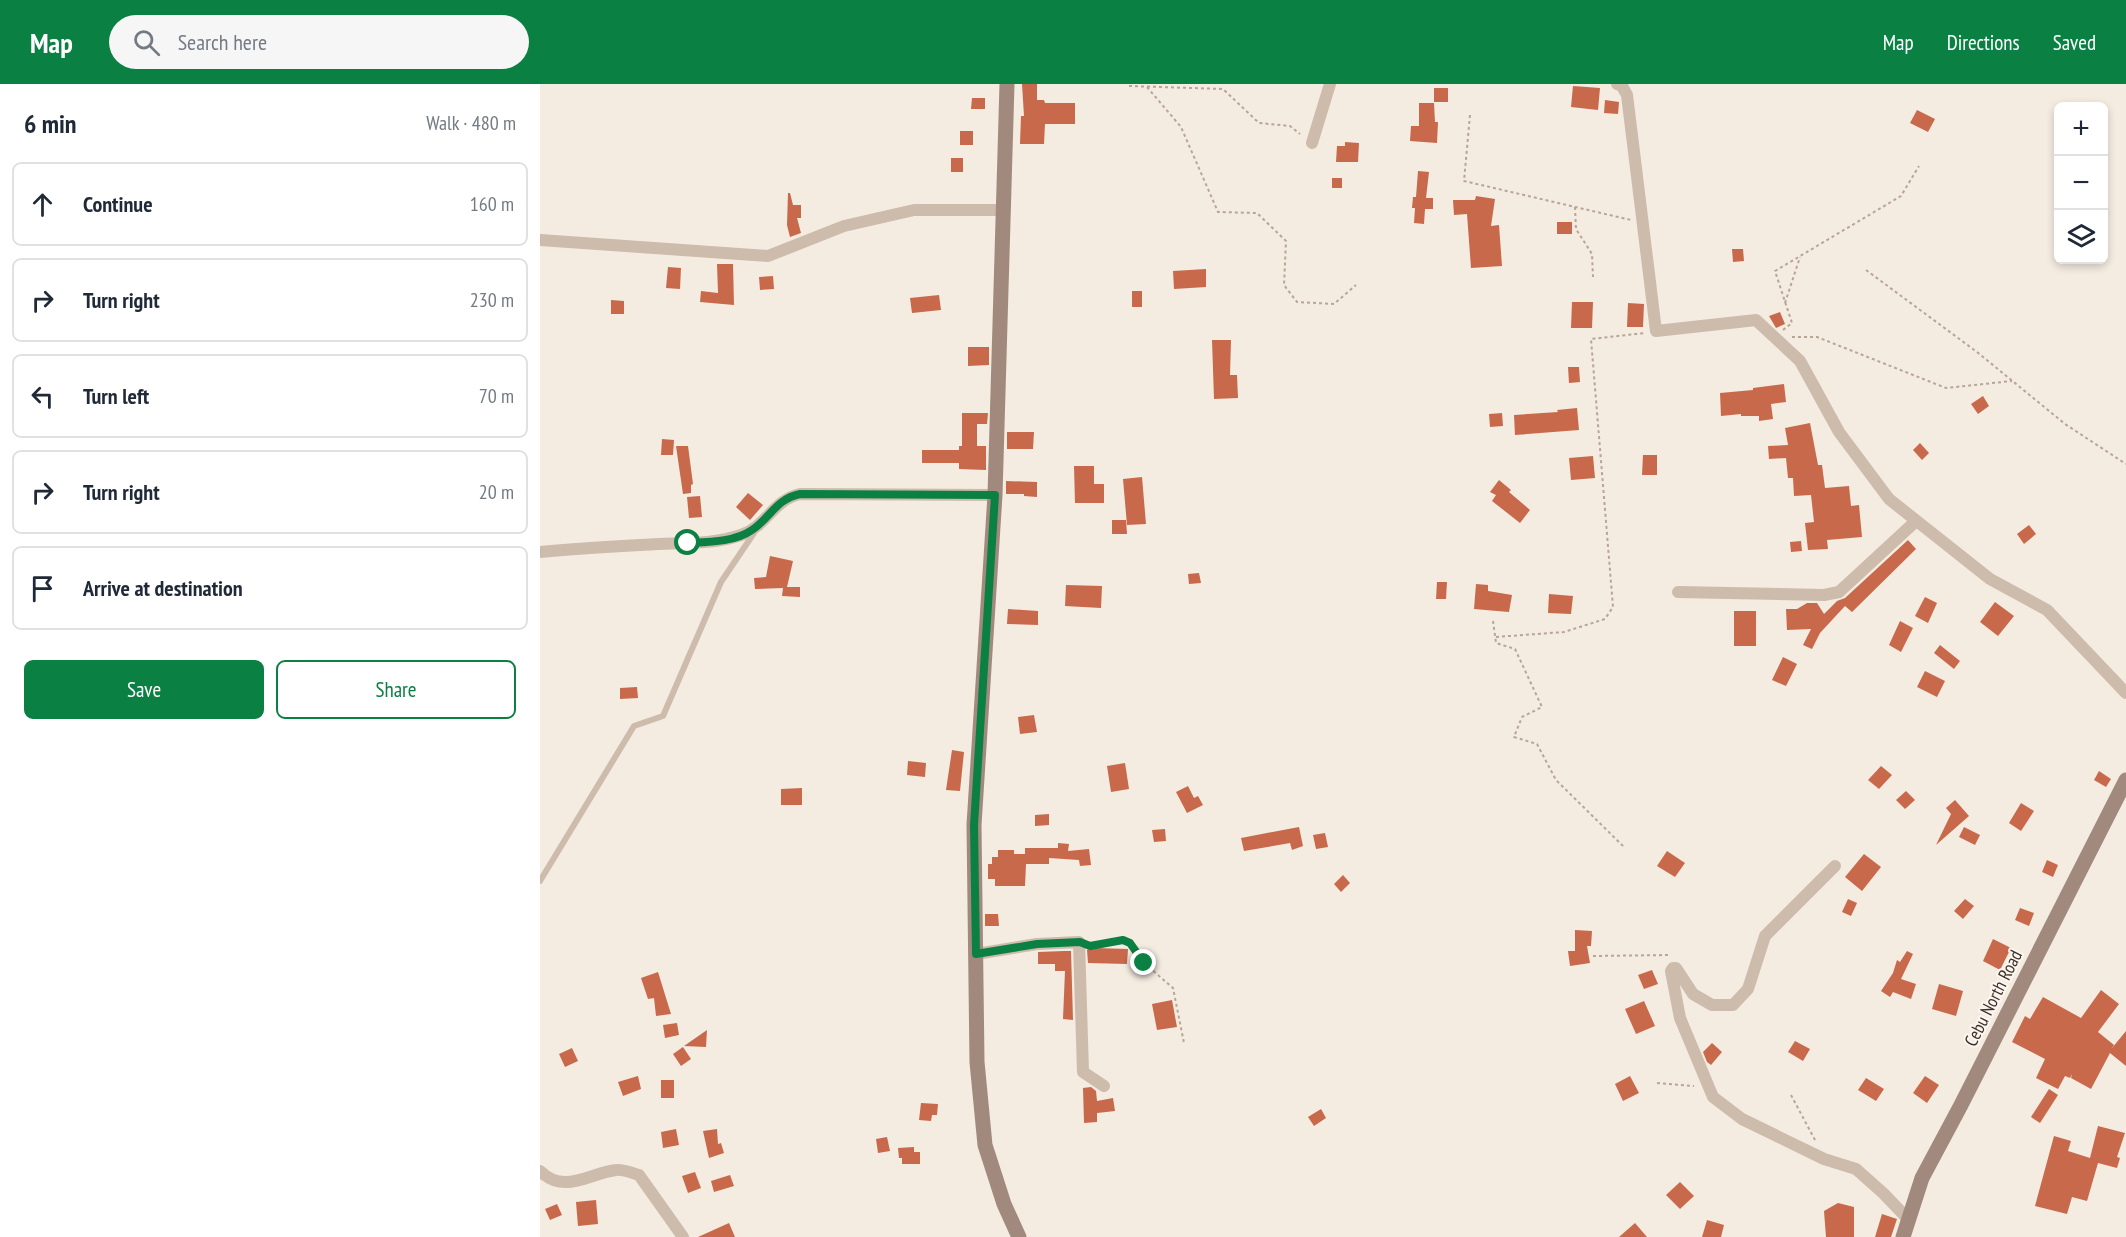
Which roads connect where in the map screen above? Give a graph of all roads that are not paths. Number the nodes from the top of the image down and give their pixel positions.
1 (1007, 84) edge
2 (1330, 84) edge
3 (1617, 84) edge
4 (1312, 143) road end
5 (1004, 210) junction
6 (540, 240) edge
7 (995, 495) junction
8 (1916, 521) junction
9 (759, 525) junction
10 (540, 552) edge
11 (1678, 592) dead end
12 (2126, 693) edge
13 (2126, 780) edge
14 (1835, 866) dead end
15 (540, 881) edge
16 (976, 954) junction
17 (1104, 1086) dead end
18 (540, 1171) edge
19 (1909, 1220) junction
20 (683, 1237) edge
21 (1019, 1237) edge
22 (1903, 1237) edge

1 - 5 street
2 - 4 street
3 - 8 street
5 - 6 street
5 - 7 street
7 - 9 street
7 - 16 street
8 - 11 street
8 - 12 street
9 - 10 street
9 - 15 lane
13 - 19 street, Cebu North Road
14 - 19 street
16 - 17 street
16 - 21 street
18 - 20 street
19 - 22 street, Cebu North Road

